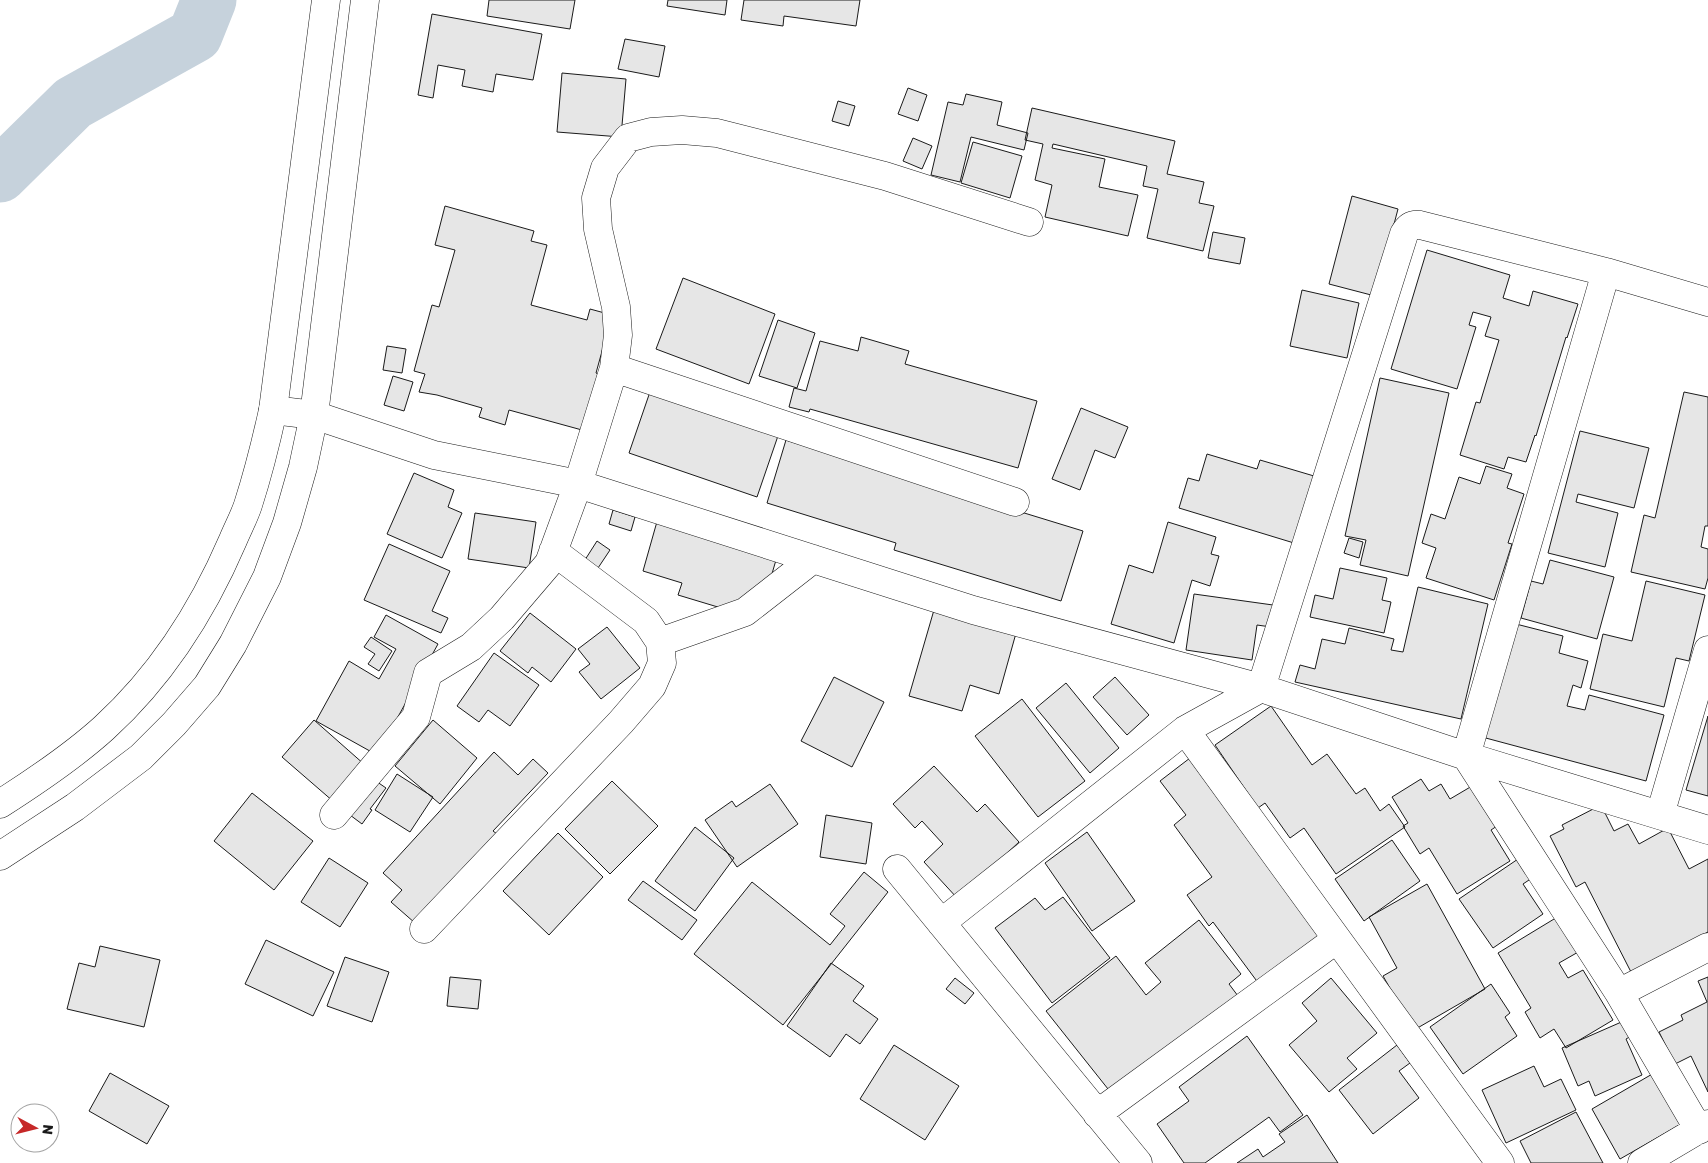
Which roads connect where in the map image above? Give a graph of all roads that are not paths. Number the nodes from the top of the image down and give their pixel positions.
1 (326, 0) edge
2 (365, 0) edge
3 (1029, 222) dead end
4 (1606, 272) junction
5 (1708, 302) edge
6 (614, 368) junction
7 (273, 410) junction
8 (314, 415) junction
9 (578, 484) junction
10 (1015, 502) dead end
11 (553, 551) junction
12 (813, 559) junction
13 (660, 642) junction
14 (1708, 650) edge
15 (1261, 688) junction
16 (1185, 730) junction
17 (1466, 756) junction
18 (0, 804) edge
19 (334, 815) dead end
20 (1660, 815) junction
21 (1708, 830) edge
22 (0, 856) edge
23 (897, 869) dead end
24 (941, 923) junction
25 (424, 929) dead end
26 (1337, 939) junction
27 (1708, 947) edge
28 (1619, 993) junction
29 (1097, 1114) junction
30 (1704, 1127) edge
31 (1138, 1163) edge
32 (1500, 1163) edge
33 (1642, 1163) edge

1 - 7 main road
2 - 8 main road
3 - 6 main road
4 - 5 main road
4 - 15 main road
4 - 17 main road
6 - 9 main road
6 - 10 main road
7 - 8 main road
7 - 18 main road
8 - 9 main road
8 - 22 main road
9 - 11 main road
9 - 12 main road
11 - 13 main road
11 - 19 main road
12 - 13 main road
12 - 15 main road
13 - 25 main road
14 - 20 main road
15 - 16 main road
15 - 17 main road
16 - 24 main road
16 - 26 main road
17 - 20 main road
17 - 28 main road
20 - 21 main road
23 - 24 main road
24 - 29 main road
26 - 29 main road
26 - 32 main road
27 - 28 main road
28 - 30 main road
29 - 31 main road
30 - 33 main road

